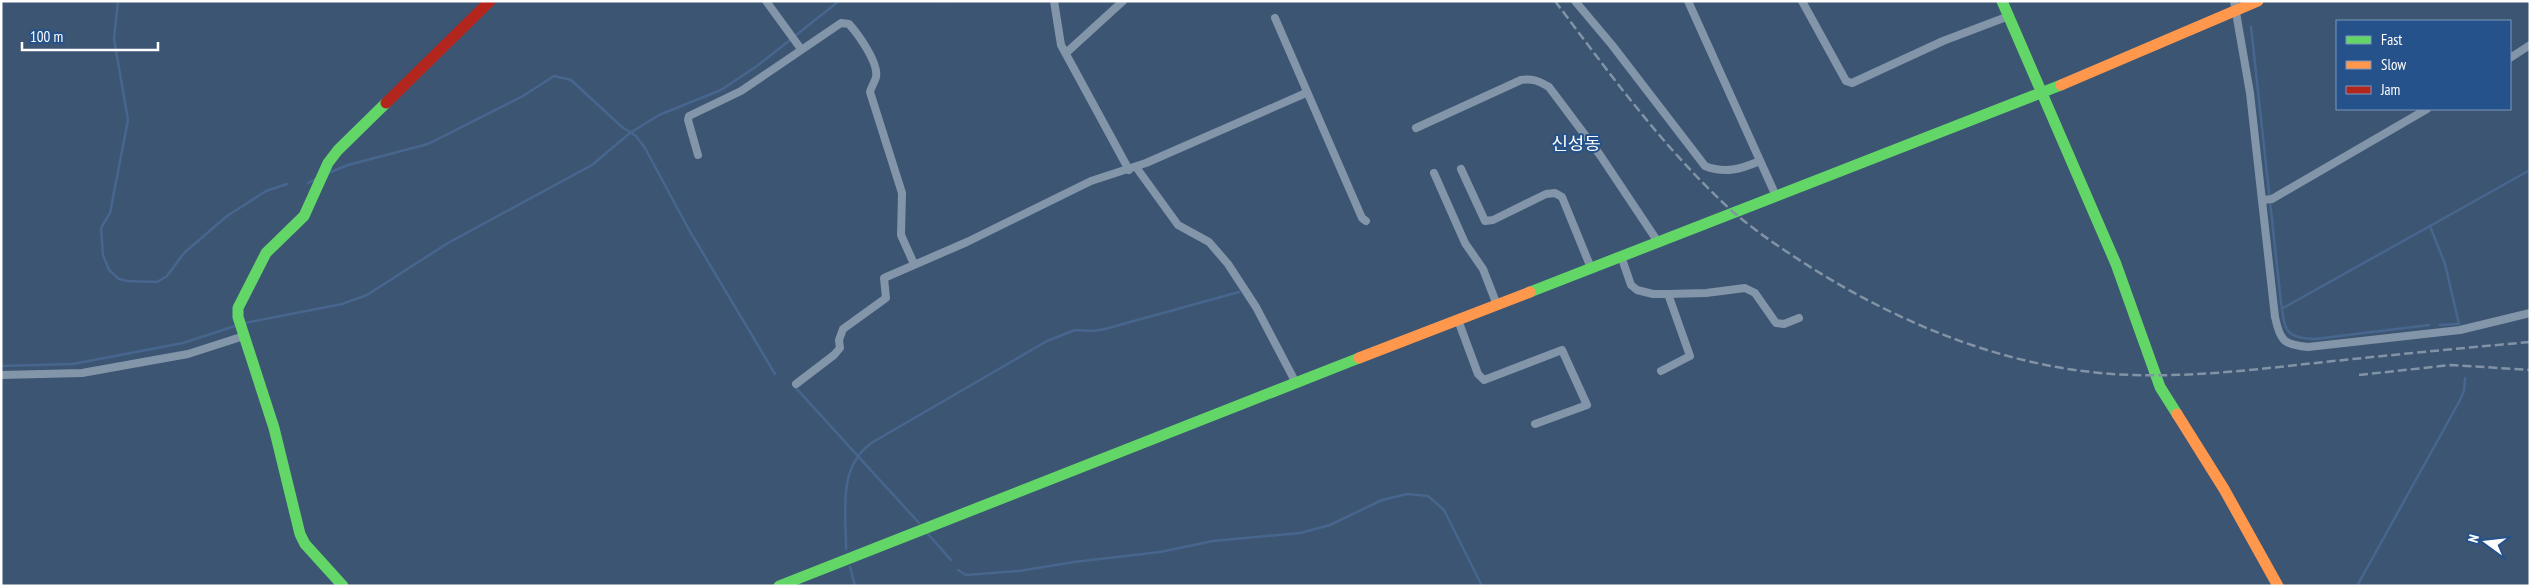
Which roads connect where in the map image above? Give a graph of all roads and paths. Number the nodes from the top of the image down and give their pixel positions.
1 (490, 1) edge
2 (766, 1) edge
3 (1054, 1) edge
4 (1123, 1) edge
5 (1576, 1) edge
6 (1688, 1) edge
7 (1802, 1) edge
8 (2002, 1) edge
9 (2258, 1) edge
10 (2234, 4) edge
11 (2008, 16) junction
12 (1275, 18) dead end
13 (2530, 45) edge
14 (801, 48) junction
15 (1066, 53) junction
16 (2511, 57) edge
17 (1306, 93) junction
18 (2043, 94) junction
19 (2425, 110) edge
20 (1416, 128) dead end
21 (698, 155) dead end
22 (1760, 161) junction
23 (1461, 168) dead end
24 (1132, 169) junction
25 (1434, 173) dead end
26 (1776, 196) junction
27 (2263, 200) junction
28 (1366, 221) dead end
29 (1658, 242) junction
30 (1621, 256) junction
31 (914, 264) junction
32 (1591, 268) junction
33 (1668, 294) junction
34 (1496, 304) junction
35 (2530, 312) edge
36 (1799, 318) dead end
37 (1458, 320) junction
38 (244, 336) junction
39 (1662, 371) dead end
40 (1, 374) edge
41 (1296, 383) junction
42 (796, 384) dead end
43 (1535, 424) dead end
44 (343, 586) edge
45 (780, 586) edge
46 (2278, 586) edge

1 - 38 main road
2 - 14 street
3 - 15 street
4 - 15 street
5 - 22 street
6 - 22 street
7 - 11 street
8 - 11 main road
9 - 10 main road
10 - 18 main road
10 - 27 street
11 - 18 main road
12 - 17 street
13 - 16 street
14 - 21 street
14 - 31 street
15 - 24 street
17 - 24 street
17 - 28 street
18 - 26 main road
18 - 46 main road
19 - 27 street
20 - 29 street
22 - 26 street
23 - 32 street
24 - 31 street
24 - 41 street
25 - 34 street
26 - 29 main road
27 - 35 street
29 - 30 main road
30 - 32 main road
30 - 33 street
31 - 42 street
32 - 34 main road
33 - 36 street
33 - 39 street
34 - 37 main road
37 - 41 main road
37 - 43 street
38 - 40 street
38 - 44 main road
41 - 45 main road

